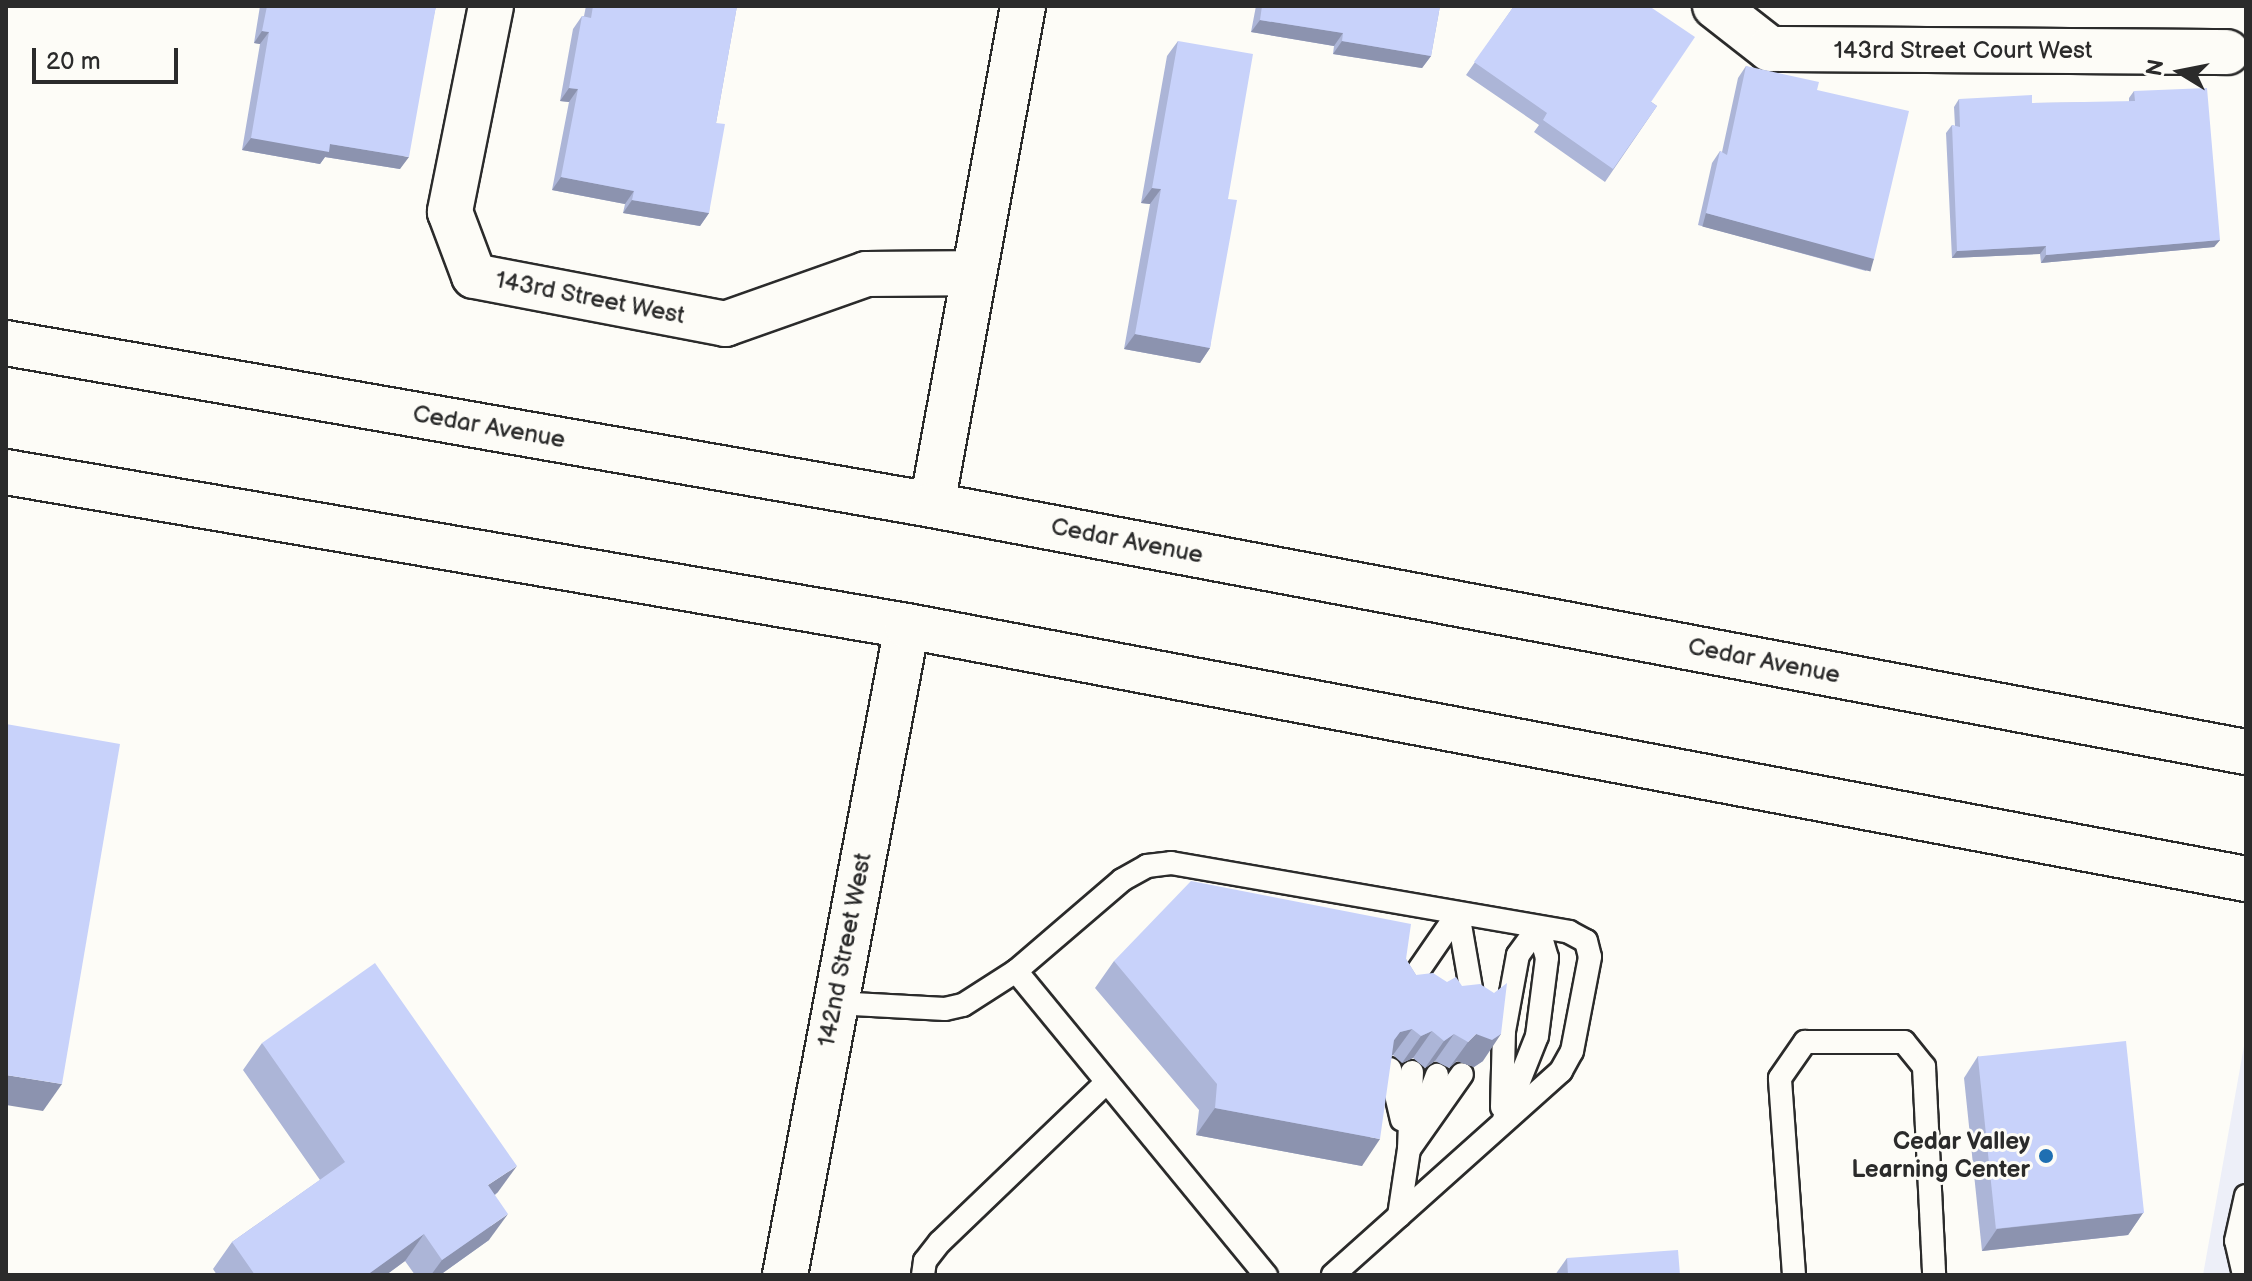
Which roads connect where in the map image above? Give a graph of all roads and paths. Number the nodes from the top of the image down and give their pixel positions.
1 (491, 6) edge
2 (1023, 6) edge
3 (1715, 6) edge
4 (2227, 52) dead end
5 (974, 273) junction
6 (6, 343) edge
7 (6, 472) edge
8 (932, 505) junction
9 (907, 626) junction
10 (2246, 752) edge
11 (2246, 879) edge
12 (1458, 913) junction
13 (1538, 927) junction
14 (1016, 971) junction
15 (1416, 992) edge
16 (1451, 1001) edge
17 (835, 1003) junction
18 (1474, 1006) edge
19 (1390, 1069) edge
20 (1412, 1072) edge
21 (1462, 1074) edge
22 (1437, 1075) edge
23 (1107, 1082) junction
24 (1502, 1124) junction
25 (1409, 1149) junction
26 (2246, 1196) edge
27 (1399, 1216) junction
28 (924, 1268) edge
29 (785, 1275) edge
30 (1266, 1275) edge
31 (1333, 1275) edge
32 (1794, 1275) edge
33 (1934, 1275) edge
34 (2244, 1275) edge

1 - 5 main road, 143rd Street West
2 - 5 main road
3 - 4 main road, 143rd Street Court West
5 - 8 main road
6 - 8 main road, Cedar Avenue
7 - 9 main road
8 - 10 main road, Cedar Avenue
9 - 11 main road
9 - 17 main road, 142nd Street West
12 - 13 lane
12 - 14 lane
12 - 15 lane
12 - 16 lane
12 - 18 lane
13 - 24 lane
13 - 24 lane
13 - 24 lane
14 - 17 lane
14 - 23 lane
17 - 29 main road, 142nd Street West
19 - 25 lane
20 - 25 lane
21 - 25 lane
22 - 25 lane
23 - 28 lane
23 - 30 lane
24 - 27 lane
25 - 27 lane
26 - 34 lane
27 - 31 lane
32 - 33 lane

